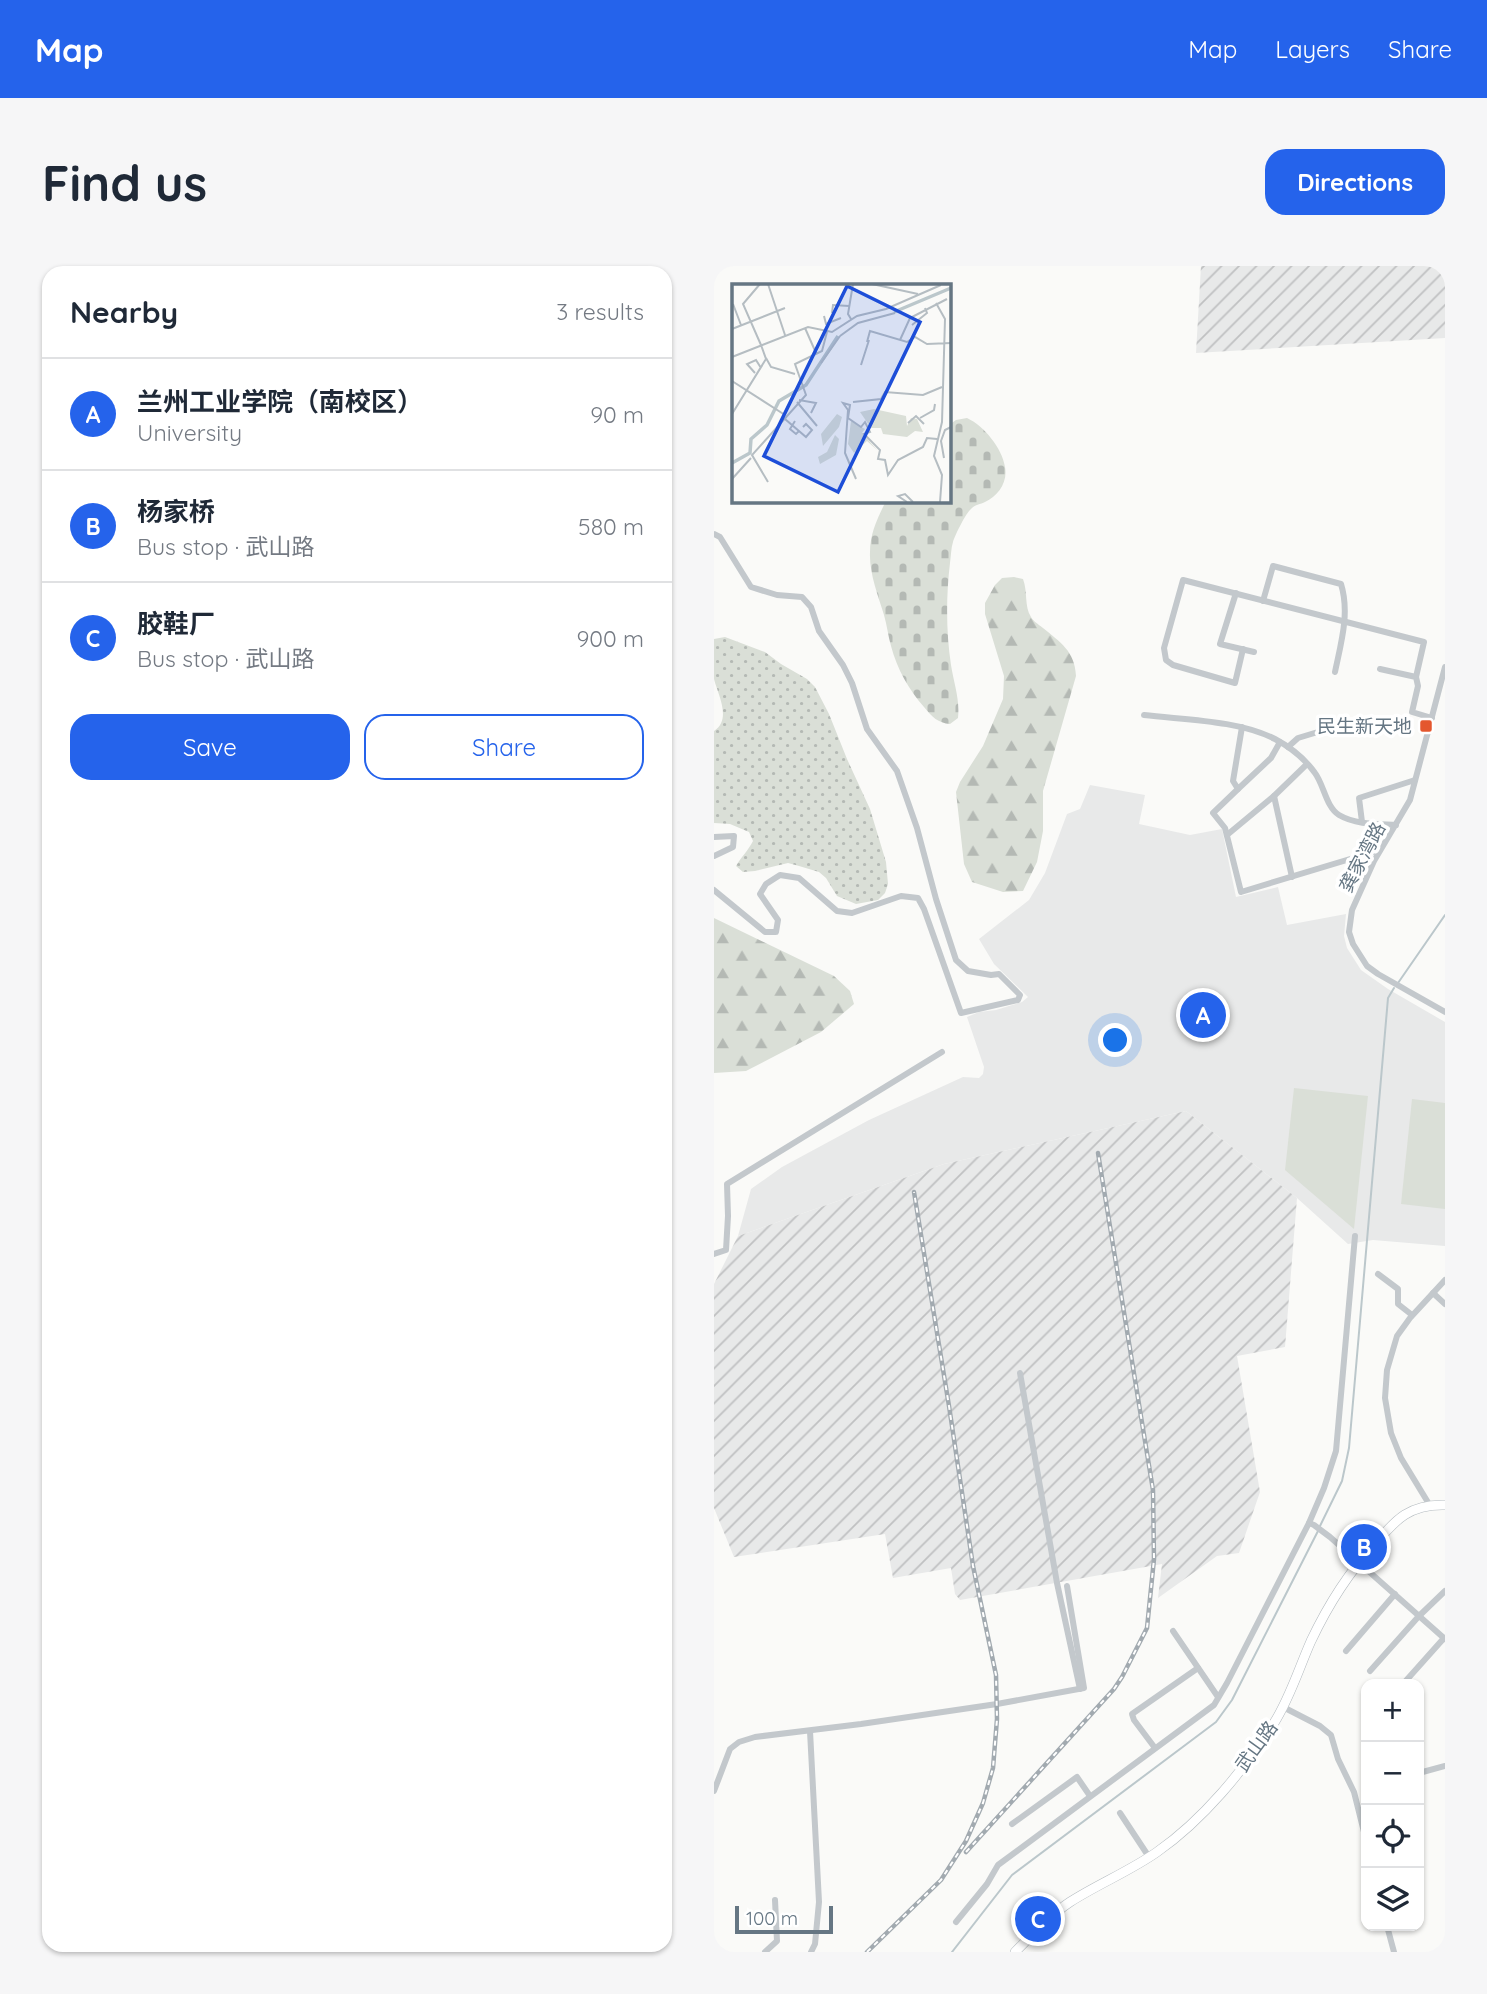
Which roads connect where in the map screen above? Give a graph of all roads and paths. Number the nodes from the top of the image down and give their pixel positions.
1 (714, 534) edge
2 (1236, 593) junction
3 (1263, 601) junction
4 (1345, 622) junction
5 (1244, 649) junction
6 (1254, 652) dead end
7 (1380, 669) dead end
8 (1335, 671) dead end
9 (1444, 672) edge
10 (1416, 677) junction
11 (1144, 715) dead end
12 (1432, 718) junction
13 (1242, 727) junction
14 (1331, 727) dead end
15 (1280, 742) junction
16 (1288, 747) junction
17 (1307, 764) junction
18 (1415, 780) junction
19 (1238, 789) junction
20 (1274, 796) junction
21 (1362, 822) junction
22 (1396, 825) junction
23 (1227, 835) junction
24 (714, 837) edge
25 (1380, 850) junction
26 (714, 856) edge
27 (1292, 877) junction
28 (714, 891) edge
29 (1445, 1012) edge
30 (942, 1052) dead end
31 (1355, 1237) dead end
32 (714, 1254) edge
33 (1378, 1274) dead end
34 (1445, 1280) edge
35 (1433, 1293) junction
36 (1445, 1304) edge
37 (1412, 1315) junction
38 (1020, 1373) dead end
39 (1429, 1504) junction
40 (1445, 1505) edge
41 (1312, 1524) junction
42 (1359, 1562) junction
43 (1067, 1586) dead end
44 (1445, 1591) edge
45 (1395, 1594) junction
46 (1419, 1616) junction
47 (1173, 1631) dead end
48 (1444, 1639) edge
49 (1346, 1651) dead end
50 (1198, 1668) junction
51 (1370, 1671) dead end
52 (1408, 1679) edge
53 (1080, 1689) junction
54 (1218, 1697) junction
55 (1283, 1707) junction
56 (810, 1731) junction
57 (1155, 1748) junction
58 (1445, 1766) edge
59 (1424, 1772) edge
60 (714, 1791) edge
61 (1090, 1796) junction
62 (1361, 1803) edge
63 (1357, 1804) junction
64 (1120, 1812) dead end
65 (1361, 1820) edge
66 (1012, 1824) dead end
67 (1149, 1857) junction
68 (775, 1900) dead end
69 (956, 1922) dead end
70 (1389, 1931) edge
71 (765, 1952) edge
72 (811, 1952) edge
73 (1016, 1952) edge
74 (1394, 1952) edge

1 - 28 street
2 - 3 street
2 - 5 street
2 - 5 street
3 - 4 street
3 - 4 street
4 - 8 street
4 - 10 street
5 - 6 street
7 - 10 street
9 - 12 street, 龚家湾路
10 - 12 street
11 - 13 street
12 - 18 street, 龚家湾路
13 - 15 street
13 - 19 street
14 - 16 street
15 - 16 street
15 - 19 street
16 - 17 street
17 - 20 street
17 - 21 street
18 - 21 street
18 - 22 street, 龚家湾路
19 - 23 street
20 - 23 street
20 - 27 street
21 - 22 street
22 - 25 street, 龚家湾路
23 - 27 street
24 - 26 street
25 - 27 street
25 - 29 street, 龚家湾路
30 - 32 street
31 - 41 street
33 - 37 street
34 - 35 street
35 - 36 street
35 - 37 street
37 - 39 street
38 - 53 street
39 - 40 main road
39 - 42 main road, 武山路
41 - 42 street
41 - 54 street
42 - 45 street
42 - 55 main road, 武山路
43 - 53 street
44 - 46 street
45 - 46 street
45 - 49 street
46 - 48 street
46 - 51 street
47 - 50 street
48 - 52 street
50 - 54 street
50 - 57 street
53 - 56 street
54 - 57 street
55 - 63 street
55 - 67 main road, 武山路
56 - 60 street
56 - 72 street
57 - 61 street
58 - 59 street
61 - 66 street
61 - 69 street
62 - 63 street
63 - 65 street
64 - 67 street
67 - 73 main road, 武山路
68 - 71 street
70 - 74 street

